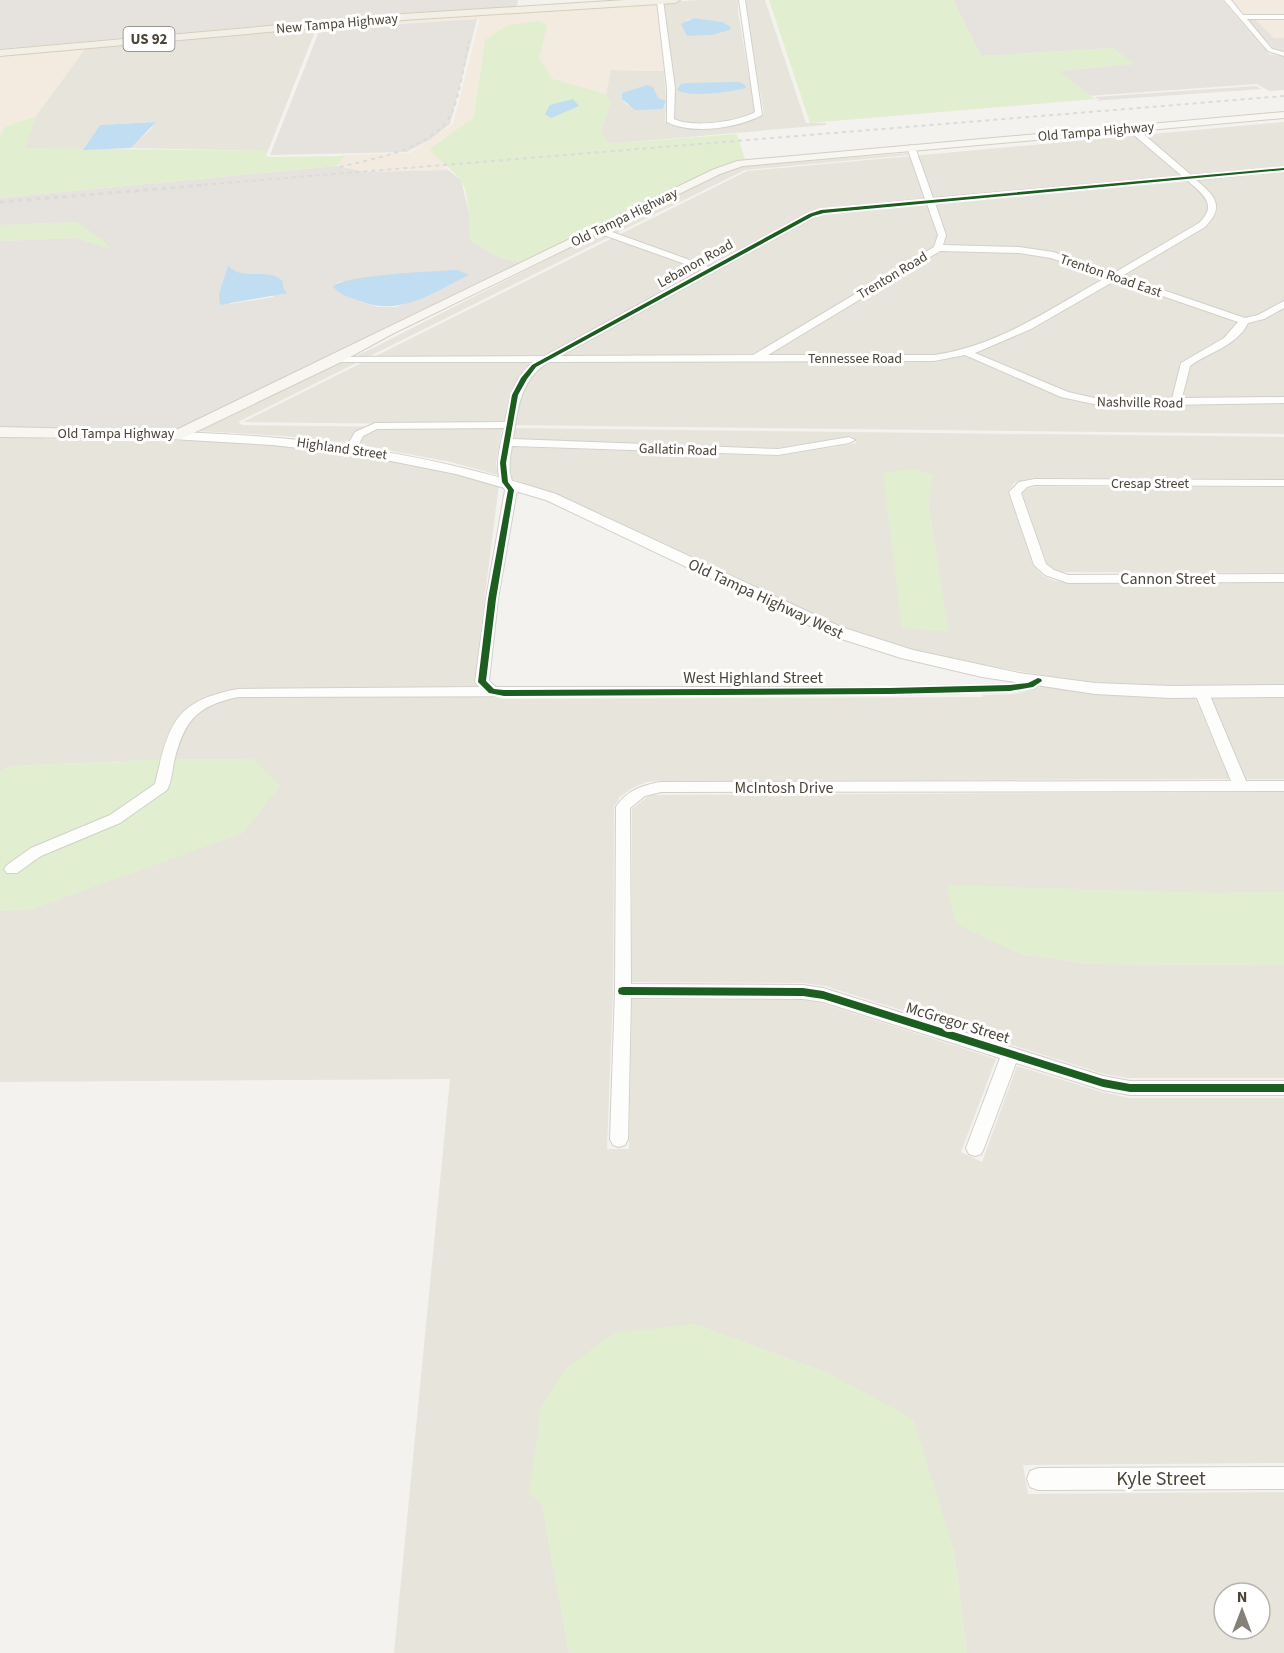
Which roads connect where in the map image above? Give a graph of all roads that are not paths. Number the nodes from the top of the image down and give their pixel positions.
1 (675, 0) edge
2 (742, 0) edge
3 (1227, 0) edge
4 (660, 1) edge
5 (1242, 17) junction
6 (1284, 17) edge
7 (0, 53) edge
8 (1284, 54) edge
9 (1284, 115) edge
10 (1131, 128) junction
11 (911, 147) junction
12 (1284, 169) edge
13 (1190, 177) junction
14 (930, 200) junction
15 (598, 230) junction
16 (938, 248) junction
17 (710, 270) junction
18 (1116, 276) junction
19 (1284, 304) edge
20 (1244, 321) junction
21 (969, 354) junction
22 (546, 358) junction
23 (756, 358) junction
24 (336, 359) junction
25 (1284, 400) edge
26 (1176, 403) junction
27 (509, 425) junction
28 (0, 432) edge
29 (176, 436) junction
30 (849, 440) dead end
31 (506, 442) junction
32 (352, 448) junction
33 (505, 482) junction
34 (1284, 483) edge
35 (1052, 575) joint
36 (1284, 578) edge
37 (1038, 681) junction
38 (492, 691) junction
39 (1201, 691) junction
40 (1284, 691) edge
41 (1240, 785) junction
42 (1284, 786) edge
43 (12, 869) dead end
44 (623, 991) junction
45 (1010, 1054) junction
46 (1284, 1088) edge
47 (619, 1139) dead end
48 (975, 1148) dead end
49 (1284, 1478) edge
50 (1038, 1479) dead end

1 - 4 main road, New Tampa Highway / US 92
2 - 4 street
3 - 5 street
4 - 7 main road, New Tampa Highway / US 92
5 - 6 street
5 - 8 street
9 - 10 main road, Old Tampa Highway
10 - 11 main road, Old Tampa Highway
10 - 13 street, Tennessee Road
11 - 14 street, Trenton Road
11 - 15 main road, Old Tampa Highway
12 - 13 street
13 - 14 street, Lebanon Road
13 - 18 street, Tennessee Road
14 - 16 street, Trenton Road
14 - 17 street, Lebanon Road
15 - 17 street
15 - 24 main road, Old Tampa Highway
16 - 18 street, Trenton Road East
16 - 23 street, Trenton Road
17 - 22 street, Lebanon Road
18 - 20 street, Trenton Road East
18 - 21 street, Tennessee Road
19 - 20 street
20 - 26 street
21 - 23 street, Tennessee Road
21 - 26 street, Nashville Road
22 - 23 street, Tennessee Road
22 - 24 street, Tennessee Road
22 - 27 street, Lebanon Road
24 - 29 main road, Old Tampa Highway
25 - 26 street, Nashville Road
27 - 31 street, Lebanon Road
27 - 32 street
28 - 29 main road, Old Tampa Highway
29 - 32 street, Highland Street
30 - 31 street, Gallatin Road
31 - 33 street, Lebanon Road
32 - 33 street, Highland Street
33 - 37 street, Old Tampa Highway West
33 - 38 street, Lebanon Road
34 - 35 street, Cresap Street
35 - 36 street, Cannon Street
37 - 38 street, West Highland Street
37 - 39 street, West Highland Street
38 - 43 street, West Highland Street
39 - 40 street, West Highland Street
39 - 41 street
41 - 42 street, McIntosh Drive
41 - 44 street, McIntosh Drive
44 - 45 street, McGregor Street
44 - 47 street, McIntosh Drive
45 - 46 street, McGregor Street
45 - 48 street
49 - 50 street, Kyle Street

